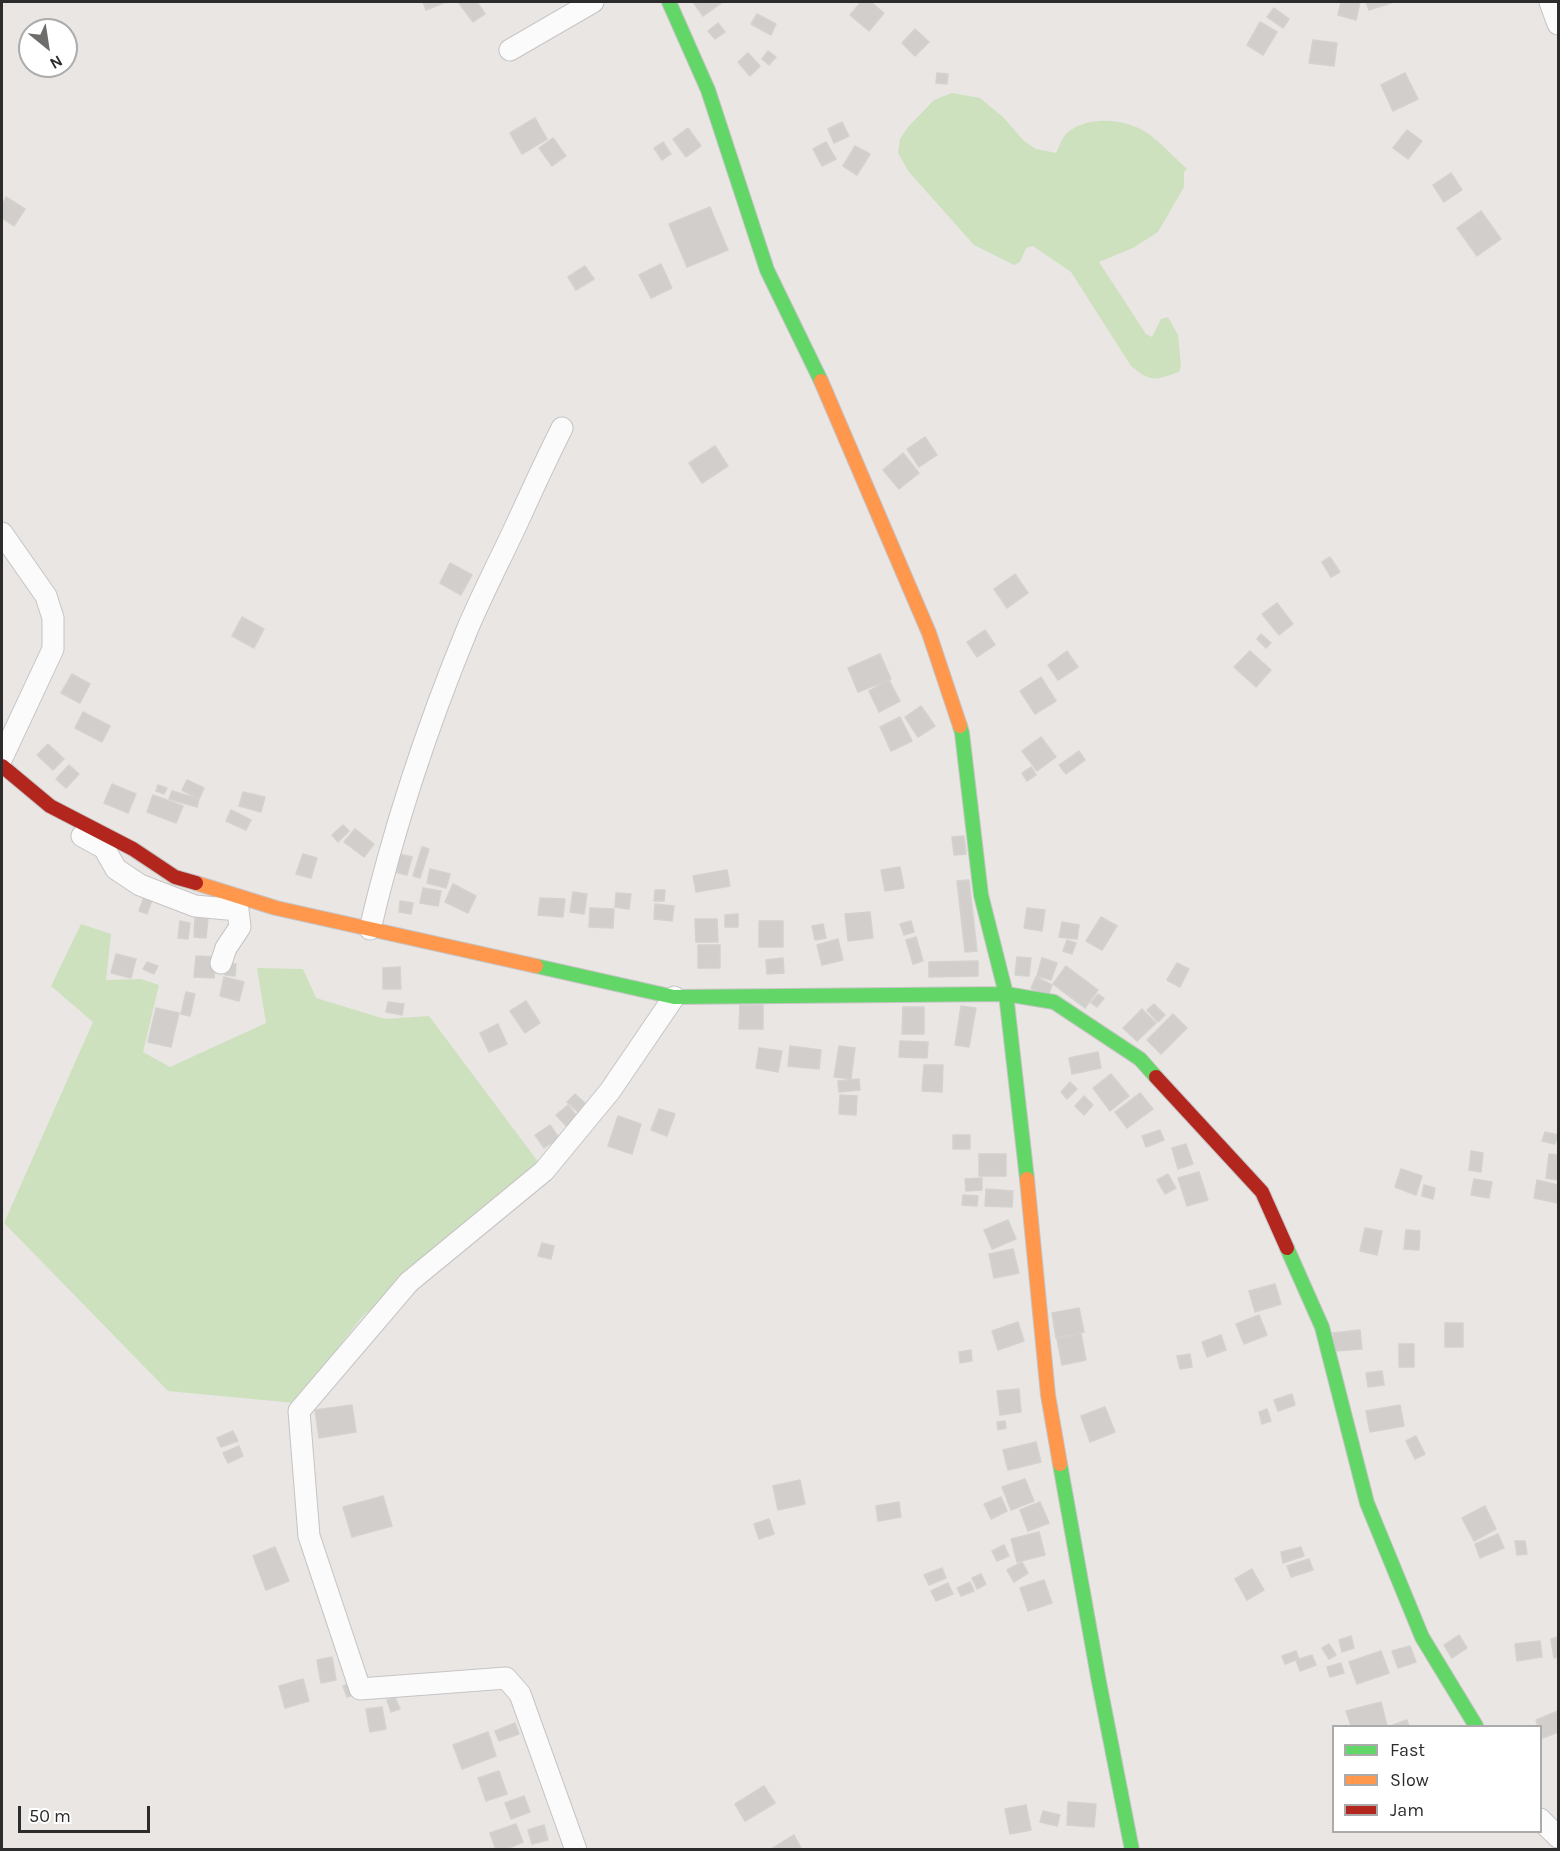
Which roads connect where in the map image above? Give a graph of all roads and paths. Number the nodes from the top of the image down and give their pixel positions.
1 (593, 2) edge
2 (669, 2) edge
3 (1550, 2) edge
4 (1558, 24) edge
5 (510, 50) dead end
6 (562, 428) dead end
7 (2, 533) edge
8 (2, 758) edge
9 (2, 766) edge
10 (50, 806) junction
11 (370, 929) junction
12 (221, 963) dead end
13 (1006, 994) junction
14 (674, 997) junction
15 (1475, 1725) edge
16 (1542, 1821) edge
17 (1558, 1837) edge
18 (576, 1850) edge
19 (1132, 1850) edge

1 - 5 street
2 - 13 street
3 - 4 street
6 - 11 street
7 - 8 street
9 - 10 street
10 - 11 street
10 - 12 street
11 - 14 street
13 - 14 street
13 - 15 street
13 - 19 street
14 - 18 street
16 - 17 street

